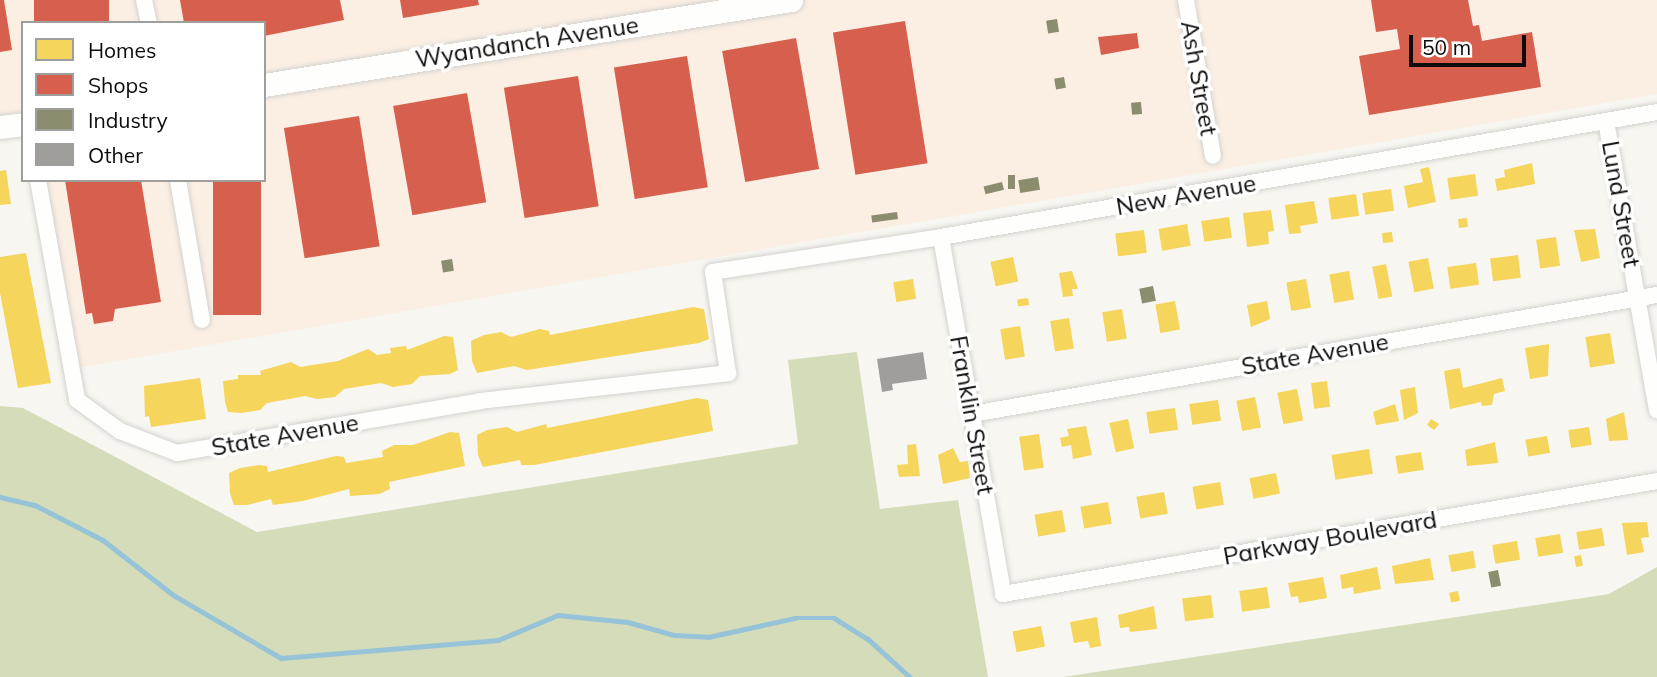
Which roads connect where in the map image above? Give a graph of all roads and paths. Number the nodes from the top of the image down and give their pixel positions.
1 (144, 0) edge
2 (791, 0) edge
3 (1186, 0) edge
4 (149, 21) edge
5 (266, 85) edge
6 (1657, 112) edge
7 (1606, 121) junction
8 (21, 124) edge
9 (0, 127) edge
10 (1213, 156) dead end
11 (38, 182) edge
12 (178, 182) edge
13 (941, 237) junction
14 (713, 272) joint
15 (1657, 295) edge
16 (1638, 298) junction
17 (202, 320) dead end
18 (1657, 411) edge
19 (972, 414) junction
20 (1657, 481) edge
21 (1003, 594) joint

1 - 4 street
2 - 5 street, Wyandanch Avenue
3 - 10 street, Ash Street
6 - 7 street, New Avenue
7 - 13 street, New Avenue
7 - 16 street, Lund Street
8 - 9 street
11 - 14 street, State Avenue
12 - 17 street
13 - 14 street, New Avenue
13 - 19 street, Franklin Street
15 - 16 street, State Avenue
16 - 18 street, Lund Street
16 - 19 street, State Avenue
19 - 21 street, Franklin Street
20 - 21 street, Parkway Boulevard

